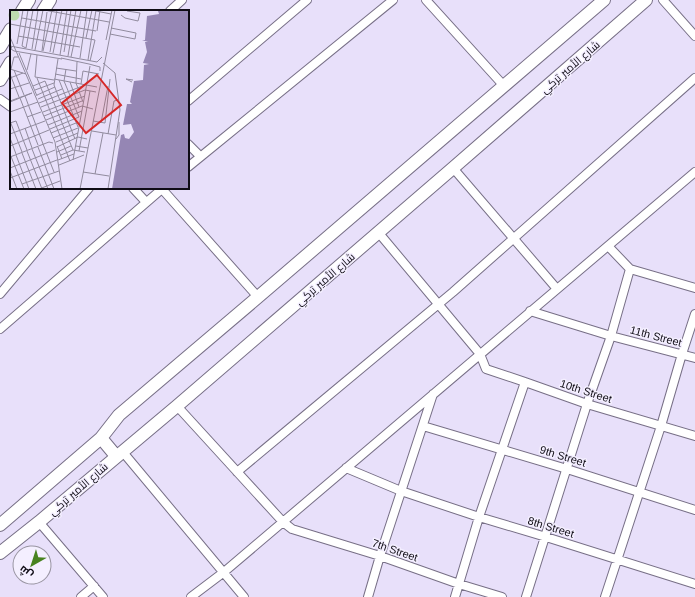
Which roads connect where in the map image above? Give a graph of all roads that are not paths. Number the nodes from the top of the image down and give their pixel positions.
1 (29, 0) edge
2 (50, 0) edge
3 (182, 0) edge
4 (307, 0) edge
5 (393, 0) edge
6 (426, 0) edge
7 (604, 0) edge
8 (646, 0) edge
9 (663, 0) edge
10 (23, 10) edge
11 (44, 10) edge
12 (171, 10) edge
13 (10, 31) edge
14 (695, 36) edge
15 (0, 47) edge
16 (10, 64) edge
17 (695, 78) edge
18 (0, 80) edge
19 (504, 86) junction
20 (0, 99) edge
21 (189, 100) edge
22 (10, 106) edge
23 (189, 145) edge
24 (200, 156) junction
25 (189, 166) edge
26 (453, 168) junction
27 (695, 172) edge
28 (88, 189) edge
29 (134, 189) edge
30 (161, 189) edge
31 (163, 189) edge
32 (146, 202) junction
33 (378, 232) junction
34 (513, 239) junction
35 (608, 246) junction
36 (630, 269) junction
37 (695, 288) edge
38 (557, 289) junction
39 (0, 294) edge
40 (258, 298) junction
41 (438, 304) junction
42 (530, 312) junction
43 (695, 314) edge
44 (0, 329) edge
45 (611, 336) junction
46 (480, 354) junction
47 (682, 354) junction
48 (695, 358) edge
49 (525, 382) junction
50 (434, 394) junction
51 (587, 404) junction
52 (177, 406) junction
53 (423, 426) junction
54 (661, 426) junction
55 (695, 436) edge
56 (101, 438) junction
57 (501, 449) junction
58 (119, 453) junction
59 (346, 468) junction
60 (567, 468) junction
61 (237, 472) junction
62 (401, 492) junction
63 (639, 492) junction
64 (695, 510) edge
65 (479, 517) junction
66 (39, 522) junction
67 (283, 522) junction
68 (0, 525) edge
69 (546, 537) junction
70 (0, 553) edge
71 (380, 556) junction
72 (618, 559) junction
73 (224, 572) junction
74 (460, 584) junction
75 (695, 584) edge
76 (94, 586) junction
77 (246, 596) edge
78 (81, 597) edge
79 (103, 597) edge
80 (191, 597) edge
81 (368, 597) edge
82 (455, 597) edge
83 (502, 597) edge
84 (526, 597) edge
85 (605, 597) edge

1 - 10 main road
2 - 11 main road
3 - 12 street
4 - 21 street
5 - 24 street
6 - 19 street
7 - 19 main road
8 - 26 main road, شارع الأمير تركي
9 - 14 street
13 - 15 main road
16 - 18 main road
17 - 34 street
19 - 40 main road
20 - 22 street
23 - 24 street
24 - 25 street
26 - 33 main road, شارع الأمير تركي
26 - 34 street
27 - 35 street
28 - 39 street
29 - 32 street
30 - 32 street
31 - 40 street
32 - 44 street
33 - 41 street, 10th Street
33 - 52 main road, شارع الأمير تركي
34 - 38 street
34 - 41 street
35 - 36 street
35 - 38 street
36 - 37 street
36 - 45 street
38 - 42 street
40 - 56 main road
41 - 46 street, 10th Street
41 - 61 street
42 - 45 street, 11th Street
42 - 46 street
43 - 47 street
45 - 47 street, 11th Street
45 - 51 street
46 - 49 street, 10th Street
46 - 50 street
47 - 48 street, 11th Street
47 - 54 street
49 - 51 street, 10th Street
49 - 57 street
50 - 53 street
50 - 59 street
51 - 54 street, 10th Street
51 - 60 street
52 - 58 main road, شارع الأمير تركي
52 - 61 street, 7th Street
53 - 57 street, 9th Street
53 - 62 street
54 - 55 street, 10th Street
54 - 63 street
56 - 58 main road
56 - 68 main road
57 - 60 street, 9th Street
57 - 65 street
58 - 66 main road, شارع الأمير تركي
58 - 73 street
59 - 62 street, 8th Street
59 - 67 street
60 - 63 street, 9th Street
60 - 69 street
61 - 67 street, 7th Street
62 - 65 street, 8th Street
62 - 71 street
63 - 64 street, 9th Street
63 - 72 street
65 - 69 street, 8th Street
65 - 74 street
66 - 70 main road, شارع الأمير تركي
66 - 76 street
67 - 71 street, 7th Street
67 - 73 street
69 - 72 street, 8th Street
69 - 84 street
71 - 74 street, 7th Street
71 - 81 street
72 - 75 street, 8th Street
72 - 85 street
73 - 77 street
73 - 80 street
74 - 82 street
74 - 83 street, 7th Street
76 - 78 street
76 - 79 street

